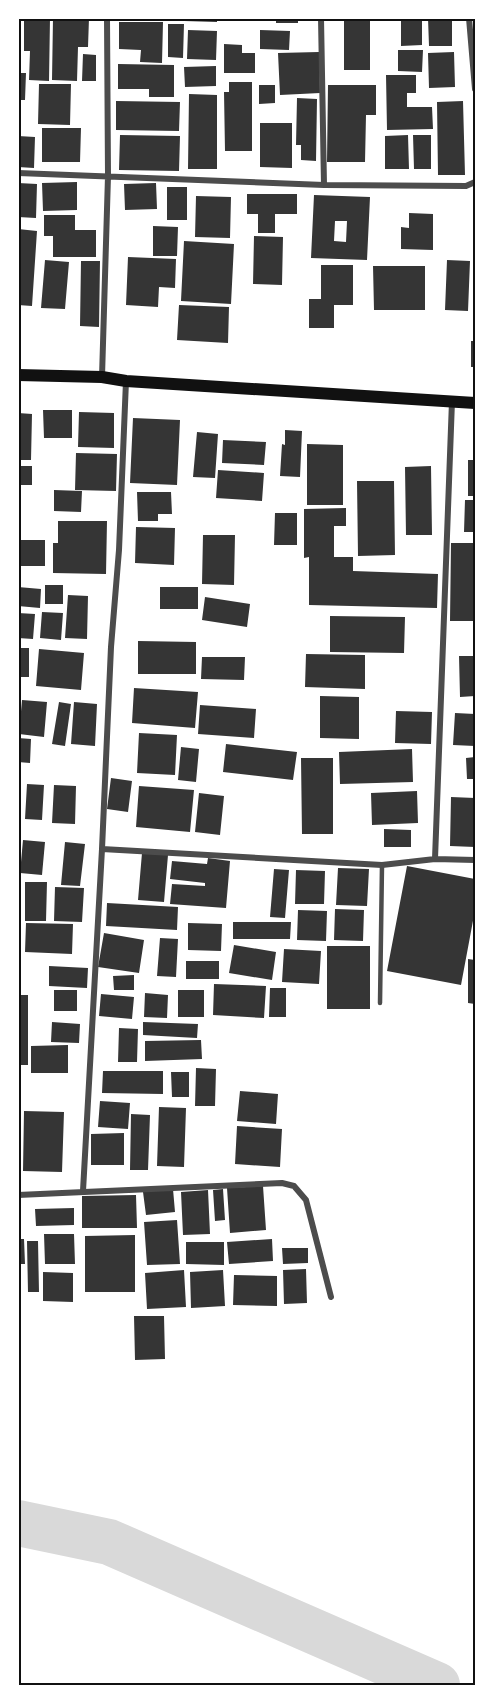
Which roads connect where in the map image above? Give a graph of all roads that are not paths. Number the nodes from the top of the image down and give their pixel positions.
1 (107, 18) edge
2 (321, 18) edge
3 (469, 18) edge
4 (475, 89) edge
5 (18, 173) edge
6 (108, 176) junction
7 (475, 182) edge
8 (324, 185) junction
9 (18, 375) edge
10 (102, 377) junction
11 (126, 381) junction
12 (452, 401) junction
13 (475, 403) edge
14 (102, 849) junction
15 (435, 859) junction
16 (475, 860) edge
17 (382, 865) junction
18 (380, 1003) dead end
19 (83, 1191) junction
20 (18, 1195) edge
21 (331, 1297) dead end

1 - 6 street
2 - 8 street
3 - 4 street
5 - 6 street
6 - 8 street
6 - 10 street
7 - 8 street
9 - 10 main road
10 - 11 main road
11 - 12 main road
11 - 14 street
12 - 13 main road
12 - 15 street
14 - 17 street
14 - 19 street
15 - 16 street
15 - 17 street
17 - 18 lane
19 - 20 street
19 - 21 street

